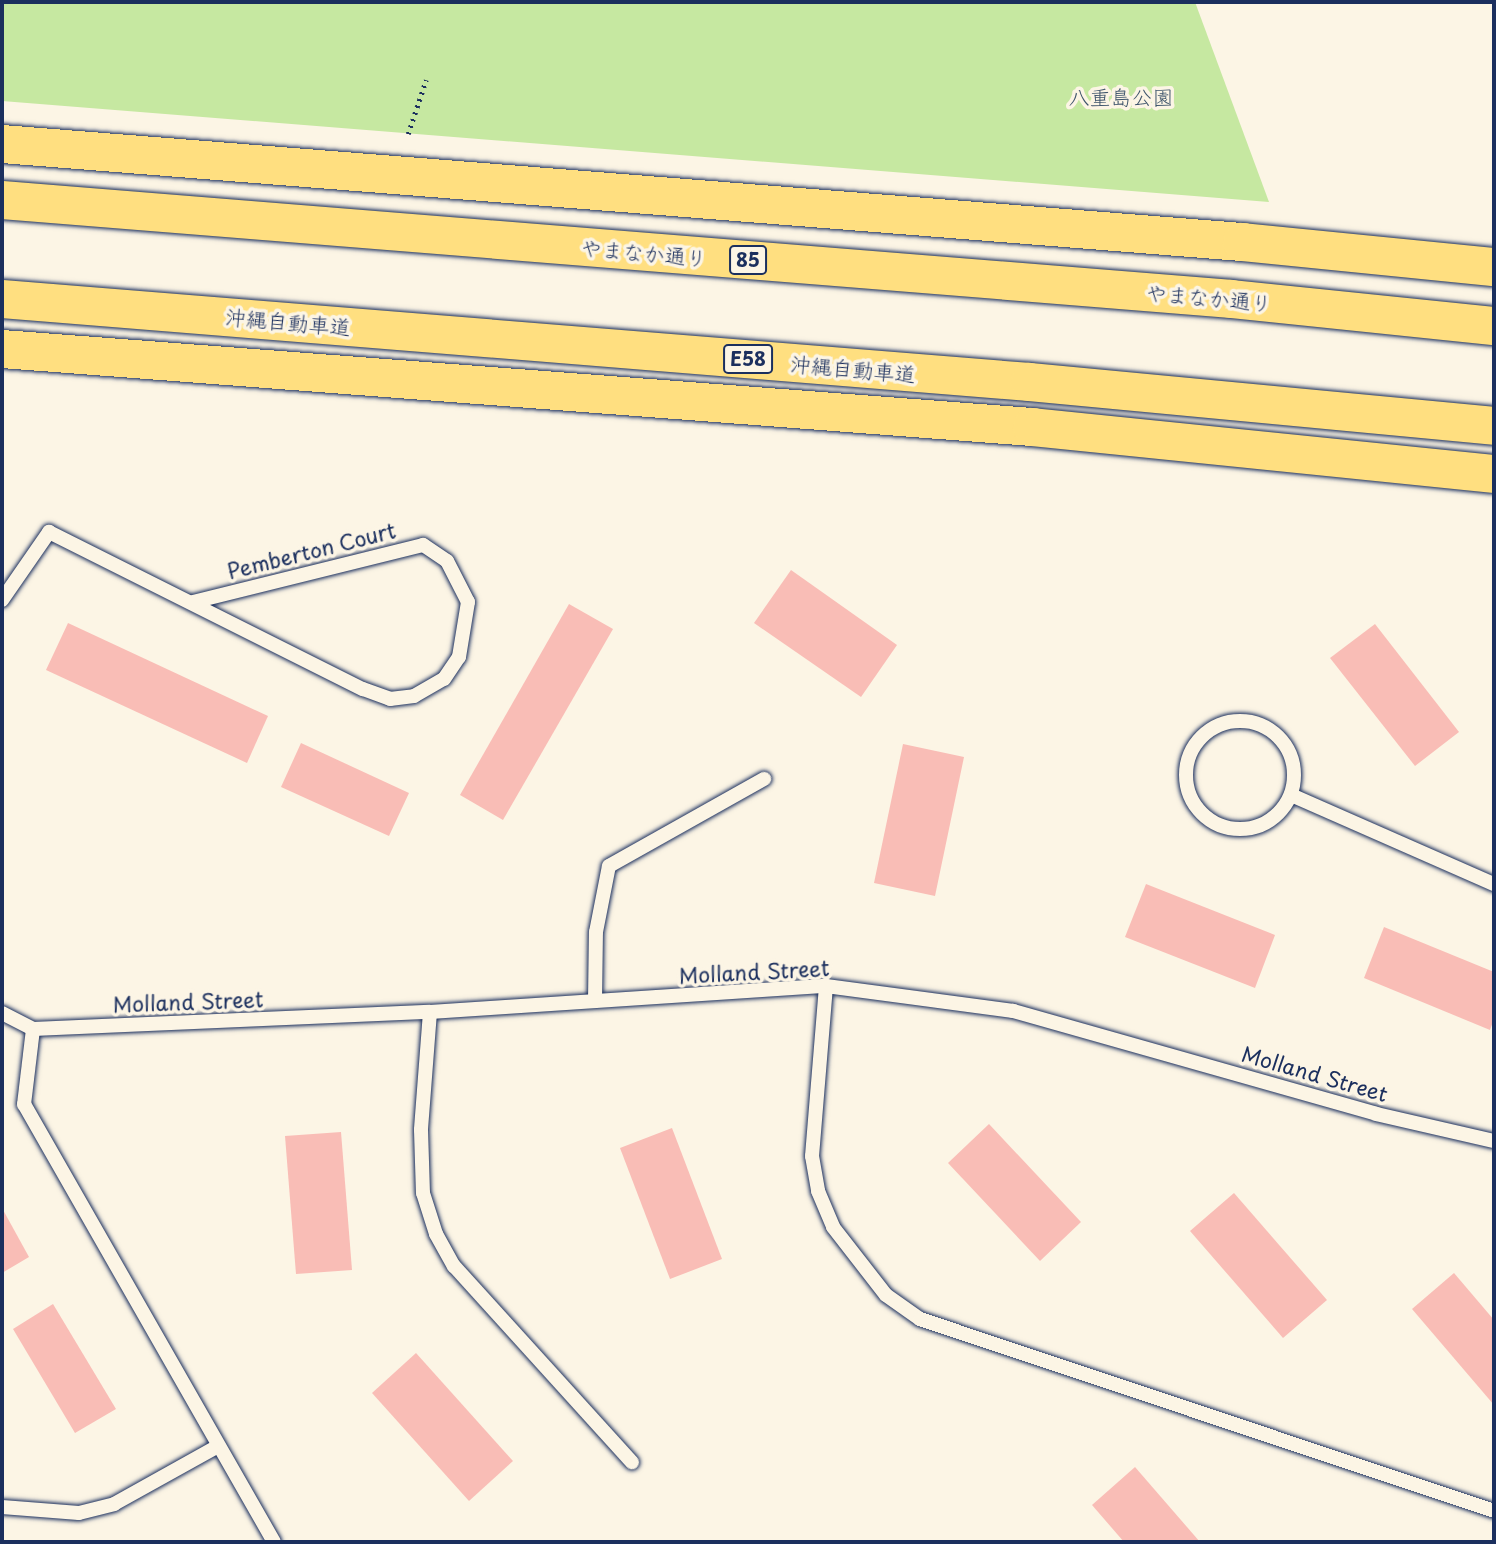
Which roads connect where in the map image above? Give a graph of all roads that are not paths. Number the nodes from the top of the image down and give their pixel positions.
1 (2, 144) edge
2 (2, 200) edge
3 (1494, 267) edge
4 (2, 299) edge
5 (1494, 326) edge
6 (2, 349) edge
7 (1494, 426) edge
8 (1494, 474) edge
9 (2, 600) edge
10 (192, 602) junction
11 (764, 779) dead end
12 (1291, 795) junction
13 (1494, 884) edge
14 (826, 986) junction
15 (596, 1001) junction
16 (430, 1012) junction
17 (2, 1013) edge
18 (33, 1029) junction
19 (1494, 1141) edge
20 (218, 1446) junction
21 (632, 1462) dead end
22 (2, 1507) edge
23 (1494, 1511) edge
24 (274, 1542) edge

1 - 3 main road
2 - 5 main road, やまなか通り / 85
4 - 7 main road, 沖縄自動車道 / E58
6 - 8 main road, E58
9 - 10 lane, Pemberton Court
10 - 10 lane, Pemberton Court
11 - 15 lane
12 - 12 lane
12 - 13 lane
14 - 15 lane, Molland Street
14 - 19 lane, Molland Street
14 - 23 lane
15 - 16 lane, Molland Street
16 - 18 lane, Molland Street
16 - 21 lane
17 - 18 lane, Molland Street
18 - 20 lane
20 - 22 lane
20 - 24 lane

